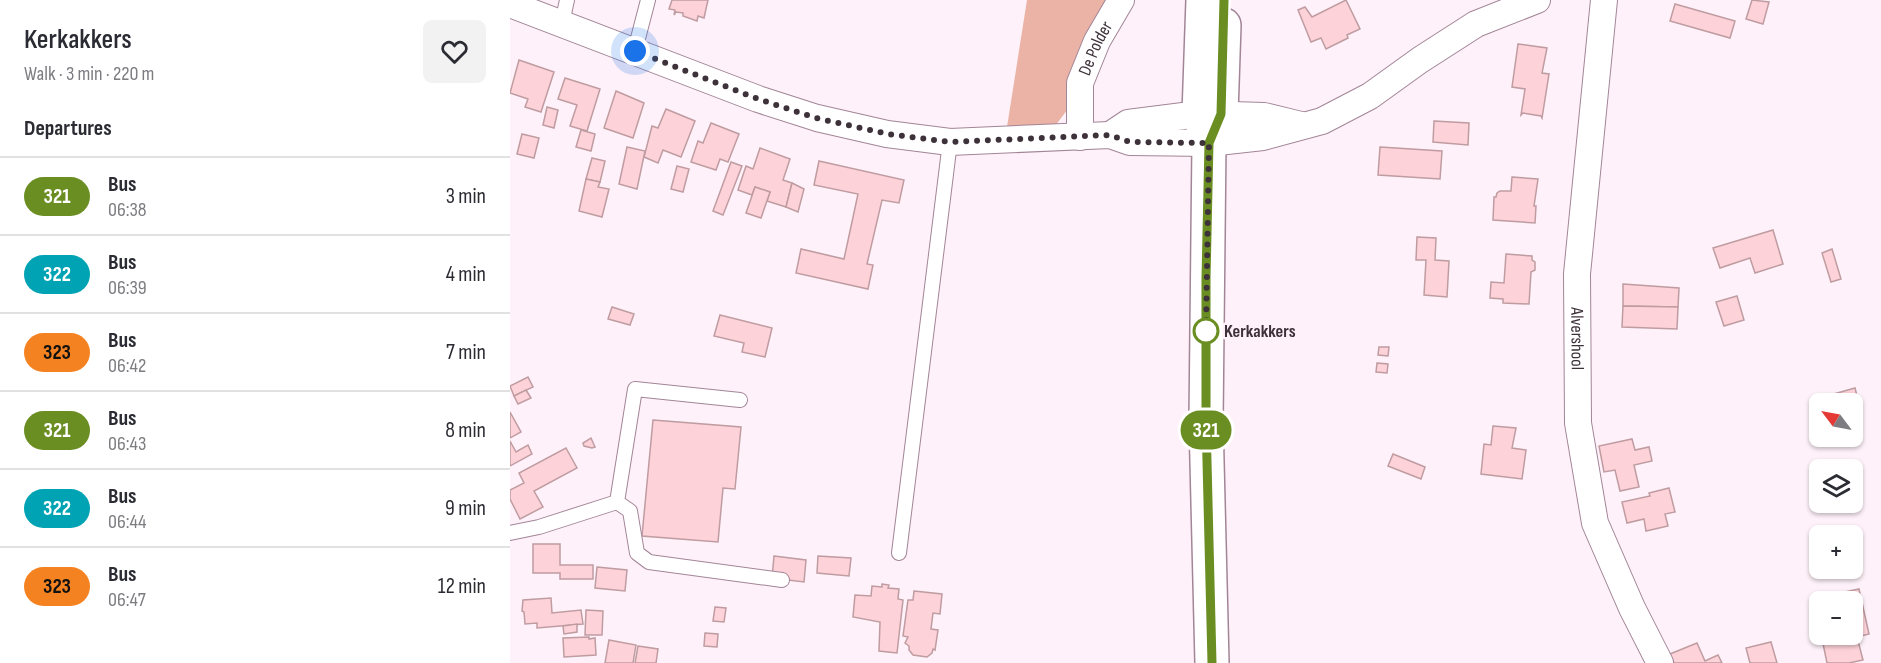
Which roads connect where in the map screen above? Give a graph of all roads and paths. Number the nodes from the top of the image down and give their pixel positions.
1 (648, 0) edge
2 (1121, 0) edge
3 (1203, 0) edge
4 (1224, 0) edge
5 (1537, 0) edge
6 (1604, 0) edge
7 (510, 4) edge
8 (565, 11) edge
9 (635, 51) junction
10 (1210, 124) junction
11 (1080, 137) junction
12 (950, 142) junction
13 (740, 400) dead end
14 (617, 502) junction
15 (510, 533) edge
16 (899, 553) dead end
17 (782, 580) dead end
18 (1212, 663) edge
19 (1660, 663) edge

1 - 9 lane
2 - 11 street, De Polder
3 - 10 main road
4 - 10 main road
5 - 10 street
6 - 19 street, Alvershool
7 - 8 street
8 - 9 street
9 - 12 street
10 - 11 street
10 - 18 main road
11 - 12 street
12 - 16 lane
13 - 14 lane
14 - 15 lane
14 - 17 lane

